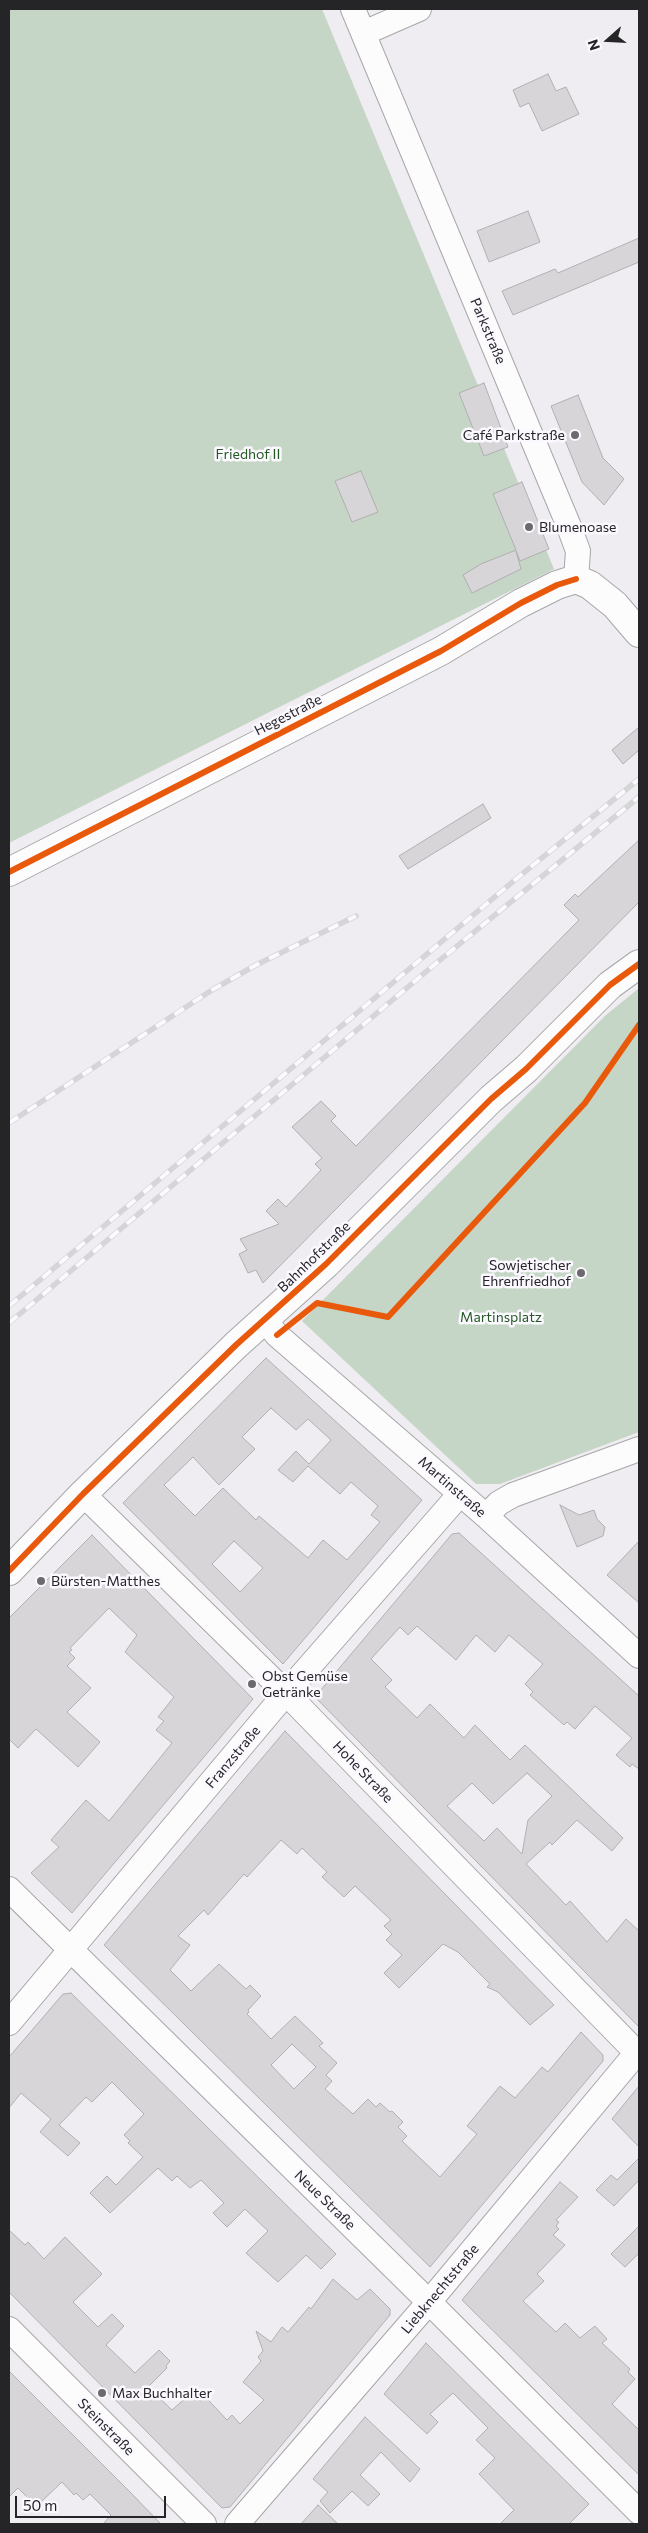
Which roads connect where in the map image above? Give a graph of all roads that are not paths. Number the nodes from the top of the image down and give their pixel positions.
1 (353, 9) edge
2 (420, 9) edge
3 (364, 33) junction
4 (576, 579) junction
5 (639, 632) edge
6 (9, 872) edge
7 (639, 964) edge
8 (264, 1320) junction
9 (639, 1449) edge
10 (82, 1494) junction
11 (460, 1494) junction
12 (486, 1516) junction
13 (9, 1571) edge
14 (639, 1656) edge
15 (286, 1694) junction
16 (9, 1889) edge
17 (70, 1950) junction
18 (9, 2023) edge
19 (638, 2052) edge
20 (430, 2302) junction
21 (9, 2329) edge
22 (639, 2512) edge
23 (204, 2524) edge
24 (237, 2524) edge

1 - 3 street, Parkstraße
2 - 3 street
3 - 4 street, Parkstraße
4 - 5 main road
4 - 6 main road, Hegestraße
7 - 8 main road, Bahnhofstraße
8 - 10 main road, Bahnhofstraße
8 - 11 street, Martinstraße
9 - 12 street
10 - 13 main road, Bahnhofstraße
10 - 15 street, Hohe Straße
11 - 12 street, Martinstraße
11 - 15 street, Franzstraße
12 - 14 street, Martinstraße
15 - 17 street, Franzstraße
15 - 19 street, Hohe Straße
16 - 17 street, Neue Straße
17 - 18 street, Franzstraße
17 - 20 street, Neue Straße
19 - 20 street, Liebknechtstraße
20 - 22 street, Neue Straße
20 - 24 street, Liebknechtstraße
21 - 23 street, Steinstraße

